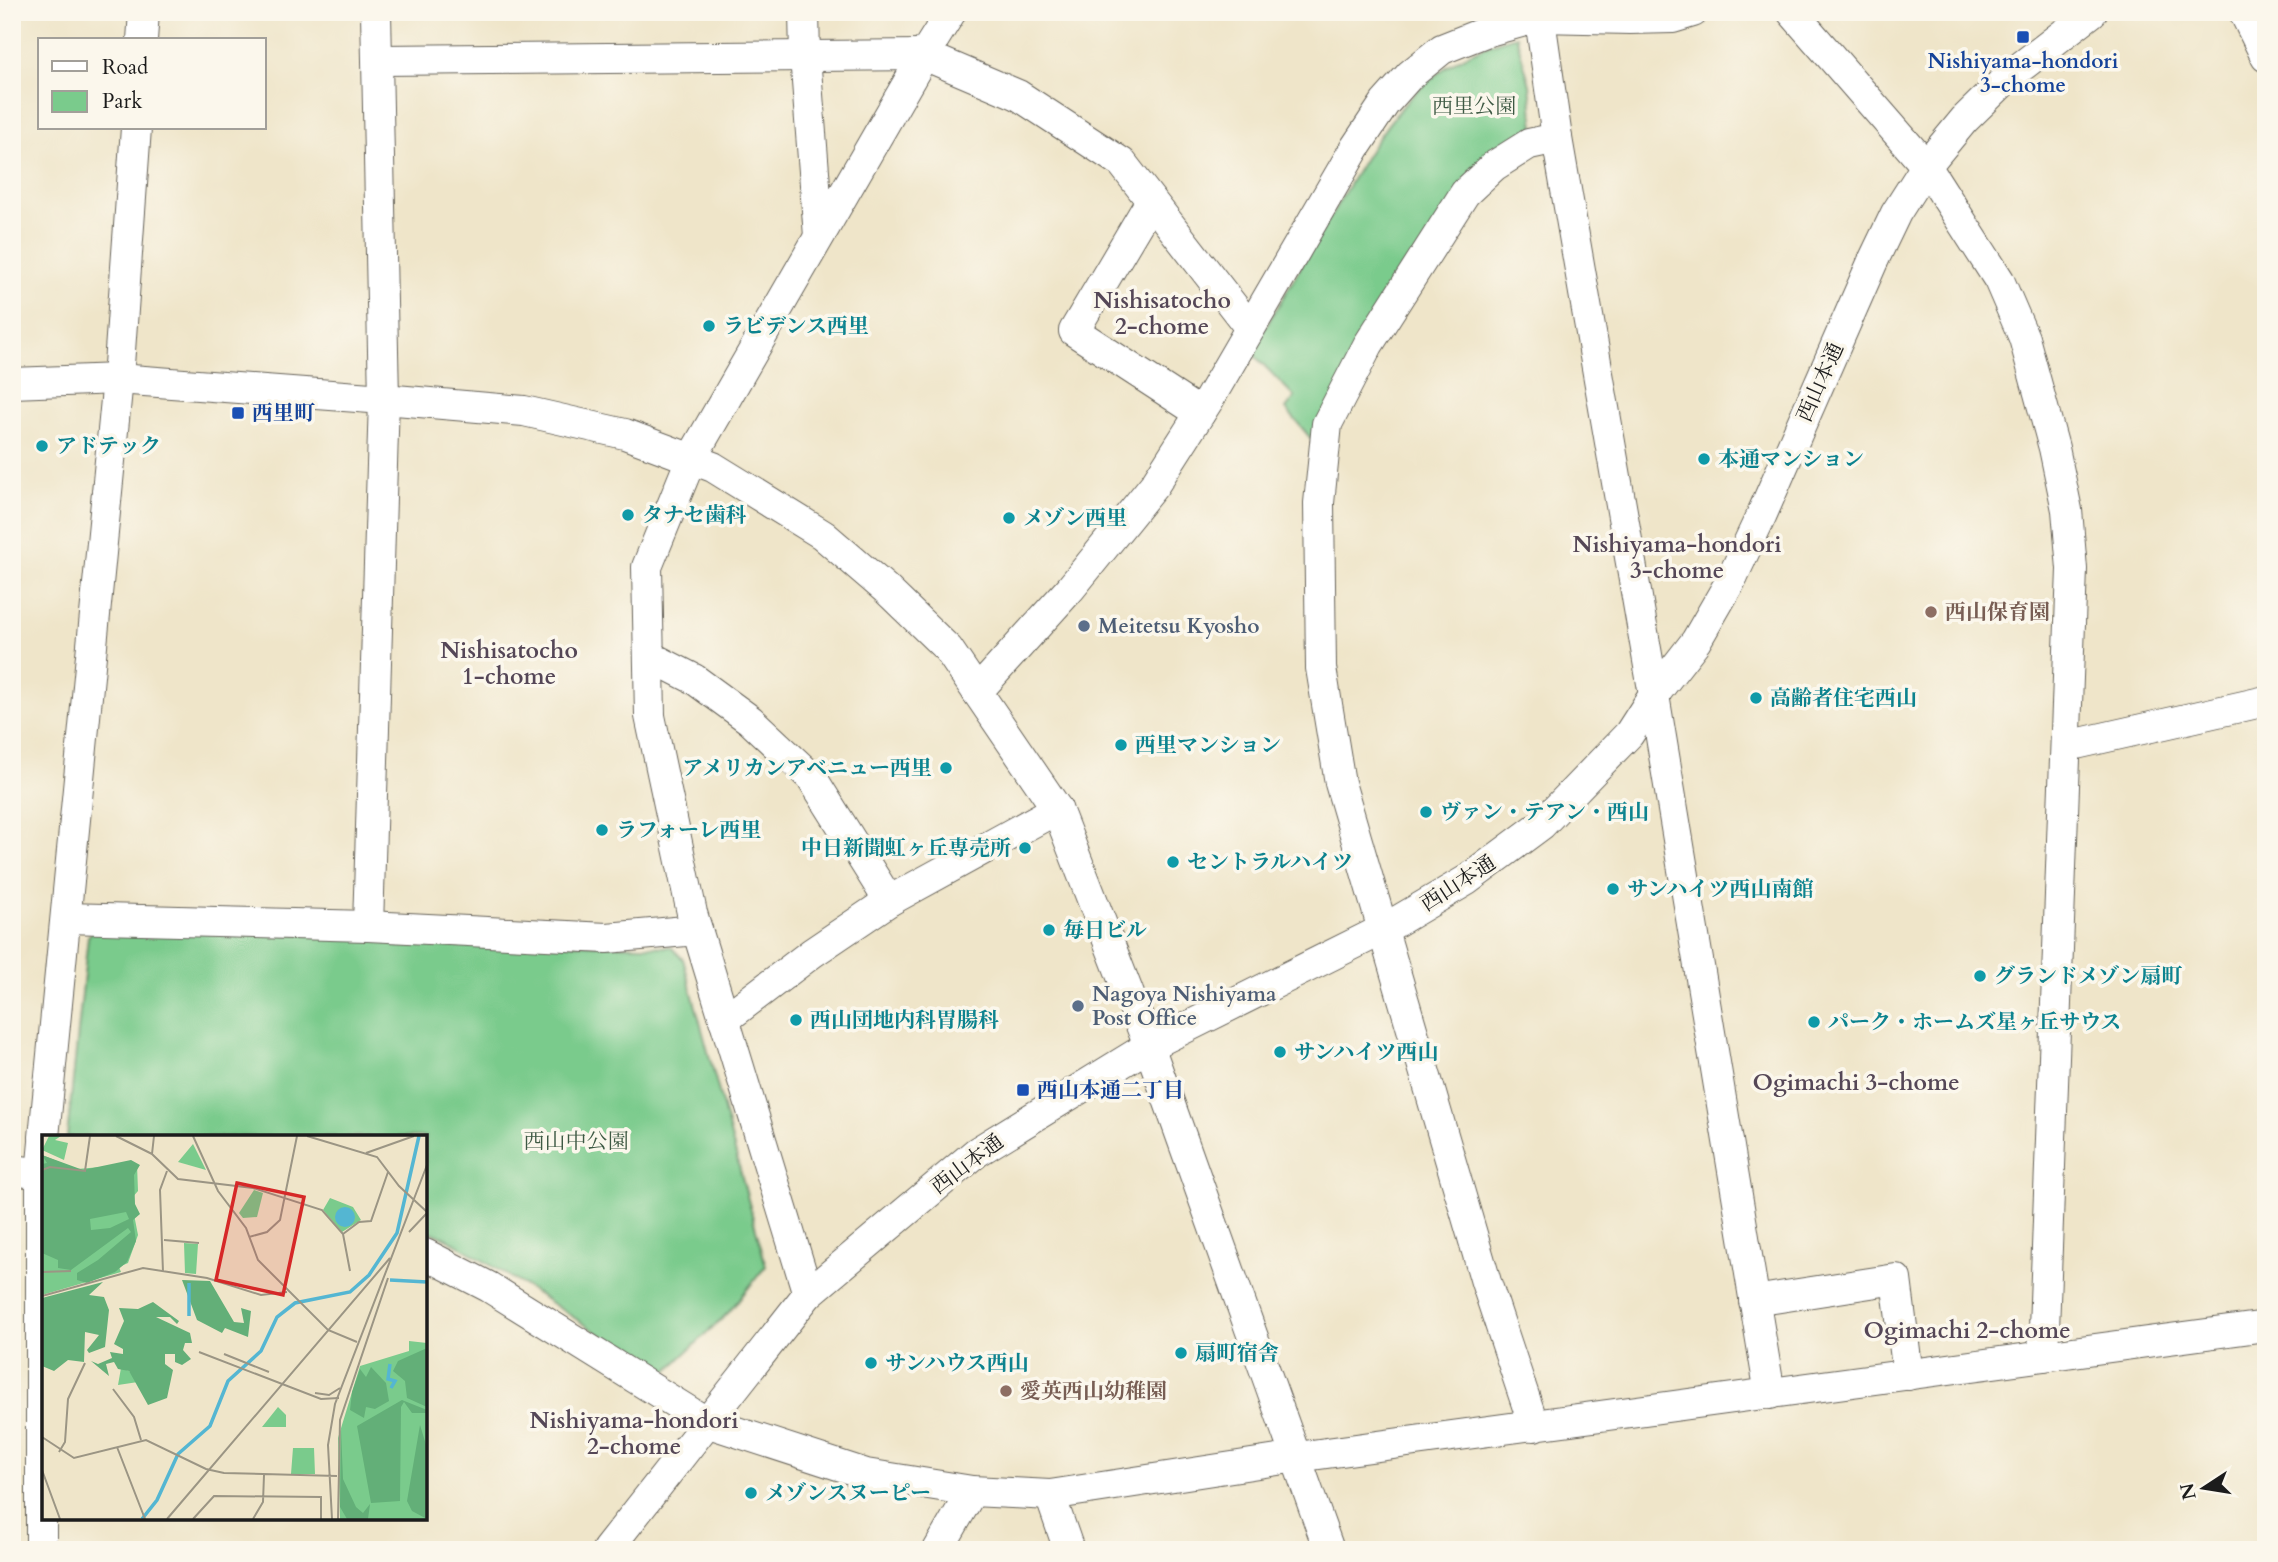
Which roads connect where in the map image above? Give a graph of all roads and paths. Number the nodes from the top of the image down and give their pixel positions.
1 (144, 12) edge
2 (376, 12) edge
3 (804, 12) edge
4 (951, 12) edge
5 (1693, 12) edge
6 (1792, 12) edge
7 (2092, 12) edge
8 (2244, 12) edge
9 (1539, 15) edge
10 (142, 38) edge
11 (924, 55) junction
12 (805, 56) junction
13 (2266, 57) edge
14 (379, 60) junction
15 (136, 130) edge
16 (1557, 138) junction
17 (1926, 166) junction
18 (1151, 201) junction
19 (820, 236) junction
20 (1250, 328) junction
21 (118, 379) junction
22 (12, 383) edge
23 (384, 399) junction
24 (1200, 413) junction
25 (691, 459) junction
26 (649, 656) junction
27 (977, 692) junction
28 (1654, 695) junction
29 (2266, 701) edge
30 (2067, 746) junction
31 (1057, 809) junction
32 (890, 901) junction
33 (66, 918) junction
34 (368, 926) junction
35 (1384, 929) junction
36 (697, 930) junction
37 (724, 1020) junction
38 (1149, 1045) junction
39 (44, 1135) edge
40 (42, 1147) edge
41 (32, 1173) edge
42 (427, 1255) edge
43 (808, 1294) junction
44 (1754, 1301) junction
45 (2266, 1326) edge
46 (2043, 1356) junction
47 (1908, 1375) junction
48 (1770, 1394) junction
49 (706, 1422) junction
50 (1534, 1426) junction
51 (1297, 1457) junction
52 (972, 1491) junction
53 (1050, 1495) junction
54 (41, 1550) edge
55 (607, 1550) edge
56 (938, 1550) edge
57 (1069, 1550) edge
58 (1329, 1550) edge

1 - 10 street
2 - 14 street
3 - 12 street
4 - 11 street
5 - 9 street
6 - 17 street
7 - 17 street, 西山本通
8 - 13 street
9 - 16 street
9 - 20 street
11 - 12 street
11 - 18 street
11 - 19 street
12 - 14 street
12 - 19 street
14 - 23 street
15 - 21 street
16 - 28 street
16 - 35 street
17 - 28 street, 西山本通
17 - 30 street
18 - 20 street
18 - 24 street
19 - 25 street
20 - 24 street
21 - 22 street
21 - 23 street
21 - 33 street
23 - 25 street
23 - 34 street
24 - 27 street
25 - 26 street
25 - 27 street
26 - 32 street
26 - 36 street
27 - 31 street
28 - 35 street, 西山本通
28 - 44 street
29 - 30 street
30 - 46 street
31 - 32 street
31 - 38 street
32 - 37 street
33 - 34 street
33 - 39 street
34 - 36 street
35 - 38 street, 西山本通
35 - 50 street
36 - 37 street
37 - 43 street
38 - 43 street, 西山本通
38 - 51 street
40 - 41 street
41 - 54 street
42 - 49 street
43 - 49 street, 西山本通
44 - 47 street
44 - 48 street
45 - 46 street
46 - 47 street
47 - 48 street
48 - 50 street
49 - 52 street
49 - 55 street, 西山本通
50 - 51 street
51 - 53 street
51 - 58 street
52 - 53 street
52 - 56 street
53 - 57 street

